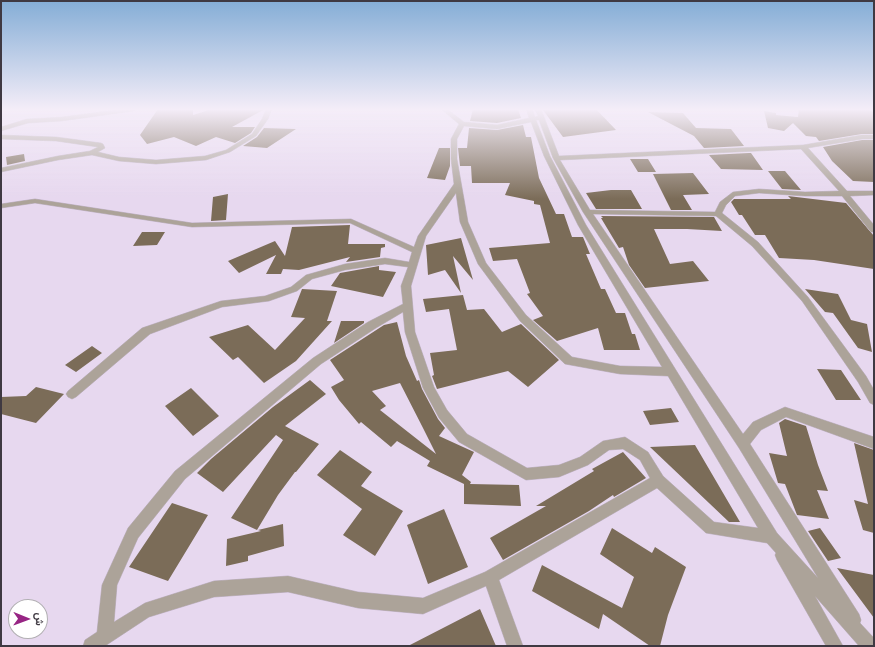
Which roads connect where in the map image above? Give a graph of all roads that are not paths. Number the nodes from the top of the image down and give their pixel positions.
1 (57, 139) edge
2 (247, 139) edge
3 (454, 139) edge
4 (542, 139) edge
5 (547, 139) edge
6 (849, 139) edge
7 (803, 147) junction
8 (92, 154) junction
9 (556, 158) junction
10 (1, 170) edge
11 (458, 184) junction
12 (874, 193) edge
13 (845, 194) junction
14 (1, 206) edge
15 (587, 212) junction
16 (718, 214) junction
17 (874, 230) edge
18 (417, 251) junction
19 (412, 265) junction
20 (408, 305) junction
21 (670, 372) junction
22 (72, 394) dead end
23 (874, 400) edge
24 (874, 442) edge
25 (743, 444) junction
26 (658, 480) junction
27 (771, 537) junction
28 (490, 576) junction
29 (105, 637) junction
30 (868, 645) edge
31 (91, 646) edge
32 (515, 646) edge
33 (835, 646) edge

1 - 8 street
2 - 8 street
3 - 11 street
4 - 21 street
5 - 9 street
6 - 7 street
7 - 9 street
7 - 13 street
8 - 10 street
9 - 15 street
11 - 18 street
11 - 21 street
12 - 13 street
13 - 16 street
13 - 17 street
14 - 18 street
15 - 16 street
15 - 25 street
16 - 23 street
18 - 19 street
19 - 20 street
19 - 22 street
20 - 26 street
20 - 29 street
21 - 27 street
24 - 25 street
25 - 30 street
26 - 27 street
26 - 28 street
27 - 30 street
27 - 33 street
28 - 29 street
28 - 32 street
29 - 31 street

